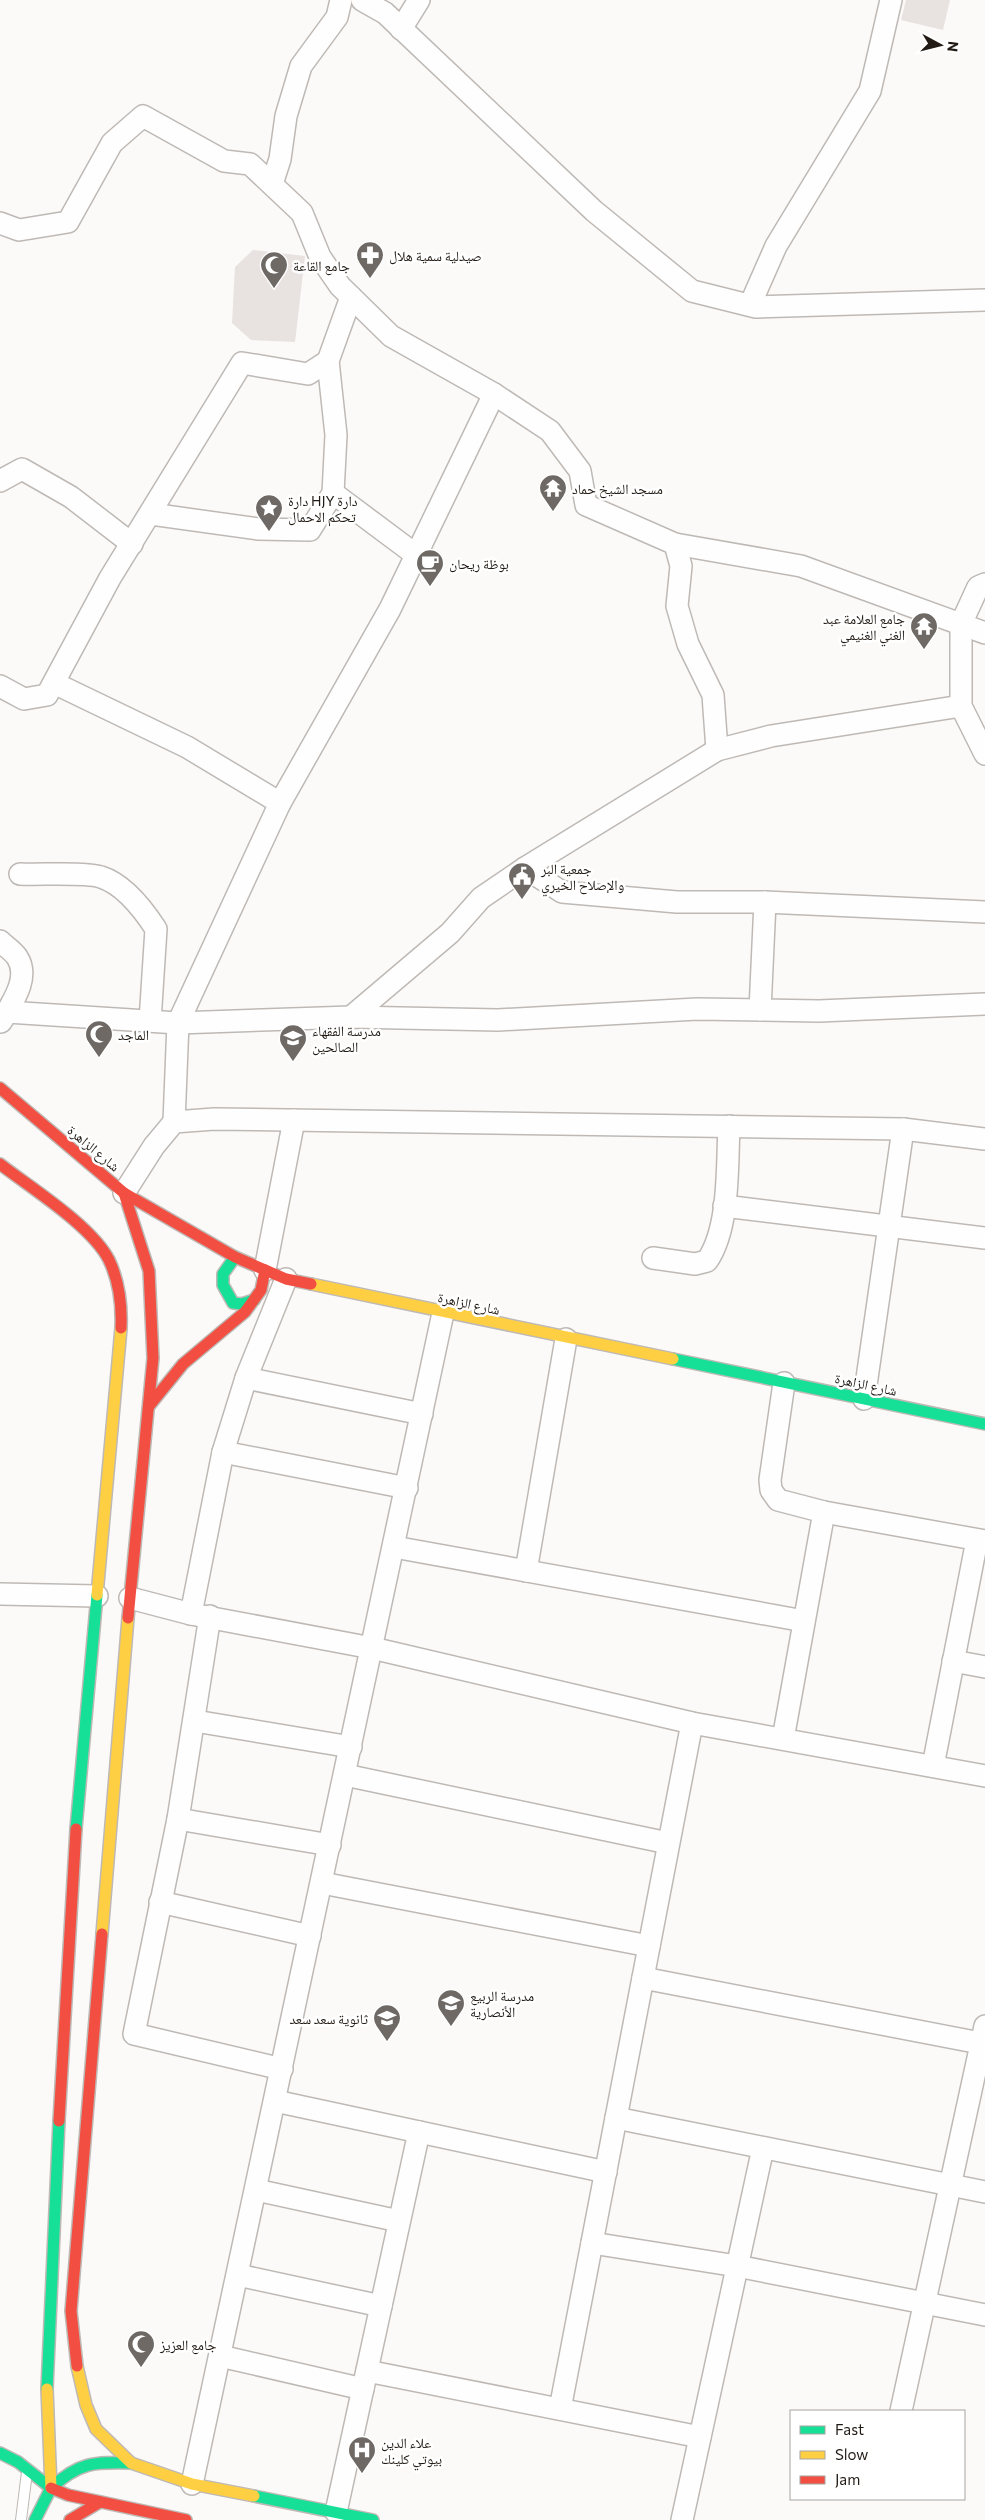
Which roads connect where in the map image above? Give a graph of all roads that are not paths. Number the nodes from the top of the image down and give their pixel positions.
1 (341, 0) edge
2 (362, 0) edge
3 (419, 0) edge
4 (891, 0) edge
5 (401, 29) junction
6 (272, 184) junction
7 (0, 223) edge
8 (351, 297) junction
9 (985, 300) edge
10 (750, 305) junction
11 (328, 361) junction
12 (494, 394) junction
13 (0, 481) edge
14 (333, 493) junction
15 (151, 514) junction
16 (132, 544) junction
17 (675, 544) junction
18 (416, 555) junction
19 (985, 584) edge
20 (961, 624) junction
21 (985, 633) edge
22 (54, 683) junction
23 (0, 686) edge
24 (961, 706) junction
25 (717, 750) junction
26 (985, 754) edge
27 (280, 803) junction
28 (525, 868) junction
29 (20, 874) dead end
30 (765, 902) junction
31 (985, 912) edge
32 (0, 941) edge
33 (985, 1004) edge
34 (760, 1010) junction
35 (3, 1017) edge
36 (351, 1017) junction
37 (150, 1021) junction
38 (178, 1023) junction
39 (0, 1088) edge
40 (294, 1120) junction
41 (174, 1122) junction
42 (729, 1126) junction
43 (903, 1129) junction
44 (985, 1139) edge
45 (0, 1164) edge
46 (124, 1193) junction
47 (724, 1206) junction
48 (889, 1227) junction
49 (985, 1238) edge
50 (234, 1257) junction
51 (653, 1258) dead end
52 (265, 1270) junction
53 (286, 1279) junction
54 (254, 1300) junction
55 (443, 1314) junction
56 (566, 1339) junction
57 (246, 1378) junction
58 (784, 1383) junction
59 (864, 1399) junction
60 (149, 1406) junction
61 (422, 1414) junction
62 (985, 1424) edge
63 (223, 1452) junction
64 (407, 1488) junction
65 (824, 1512) junction
66 (981, 1540) edge
67 (394, 1547) junction
68 (526, 1571) junction
69 (0, 1594) edge
70 (97, 1596) junction
71 (130, 1598) junction
72 (200, 1615) junction
73 (804, 1621) junction
74 (372, 1648) junction
75 (953, 1661) junction
76 (985, 1667) edge
77 (195, 1720) junction
78 (692, 1723) junction
79 (783, 1739) junction
80 (351, 1748) junction
81 (933, 1766) junction
82 (345, 1775) junction
83 (985, 1776) edge
84 (178, 1819) junction
85 (668, 1844) junction
86 (330, 1845) junction
87 (322, 1882) junction
88 (160, 1902) junction
89 (310, 1936) junction
90 (649, 1946) junction
91 (643, 1978) junction
92 (984, 2038) edge
93 (282, 2069) junction
94 (275, 2101) junction
95 (616, 2118) junction
96 (419, 2132) junction
97 (763, 2148) junction
98 (606, 2172) junction
99 (952, 2186) junction
100 (256, 2190) junction
101 (985, 2192) edge
102 (399, 2222) junction
103 (592, 2243) junction
104 (737, 2266) junction
105 (238, 2275) junction
106 (925, 2303) junction
107 (381, 2306) junction
108 (985, 2315) edge
109 (220, 2356) junction
110 (365, 2380) junction
111 (560, 2409) junction
112 (901, 2410) edge
113 (700, 2437) junction
114 (0, 2453) edge
115 (18, 2462) junction
116 (131, 2463) junction
117 (5, 2470) dead end
118 (27, 2471) junction
119 (192, 2484) junction
120 (51, 2488) junction
121 (100, 2502) junction
122 (336, 2512) junction
123 (22, 2520) edge
124 (36, 2520) edge
125 (70, 2520) edge
126 (186, 2520) edge
127 (373, 2520) edge
128 (682, 2520) edge

1 - 6 street
2 - 5 street
3 - 5 street
4 - 10 street
5 - 10 street
6 - 7 street
6 - 8 street
8 - 11 street
8 - 12 street
9 - 10 street
11 - 14 street
11 - 15 street
12 - 17 street
12 - 18 street
13 - 16 street
14 - 15 street
14 - 18 street
15 - 16 street
16 - 22 street
17 - 20 street
17 - 25 street
18 - 27 street
19 - 20 street
20 - 21 street
20 - 24 street
22 - 23 street
22 - 27 street
24 - 25 street
24 - 26 street
25 - 28 street
27 - 38 street
28 - 30 street
28 - 36 street
29 - 37 street
30 - 31 street
30 - 34 street
32 - 35 street
33 - 34 street
34 - 36 street
35 - 37 street
36 - 38 street
37 - 38 street
38 - 41 street
39 - 46 main road, شارع الزاهرة
40 - 41 street
40 - 42 street
40 - 52 street
41 - 46 street
42 - 43 street
42 - 47 street
43 - 44 street
43 - 48 street
45 - 70 main road
46 - 50 main road, شارع الزاهرة
46 - 60 main road
47 - 48 street
47 - 51 street
48 - 49 street
48 - 59 street
50 - 52 main road, شارع الزاهرة
50 - 54 main road
52 - 53 main road, شارع الزاهرة
52 - 54 main road
53 - 55 main road, شارع الزاهرة
53 - 57 street
54 - 60 main road
55 - 56 main road, شارع الزاهرة
55 - 61 street
56 - 58 main road, شارع الزاهرة
56 - 68 street
57 - 61 street
57 - 63 street
58 - 59 main road, شارع الزاهرة
58 - 65 street
59 - 62 main road, شارع الزاهرة
60 - 71 main road
61 - 64 street
63 - 64 street
63 - 72 street
64 - 67 street
65 - 66 street
65 - 73 street
66 - 75 street
67 - 68 street
67 - 74 street
68 - 73 street
69 - 70 street
70 - 120 main road
71 - 72 street
71 - 116 main road
72 - 74 street
72 - 77 street
73 - 79 street
74 - 78 street
74 - 80 street
75 - 76 street
75 - 81 street
77 - 80 street
77 - 84 street
78 - 79 street
78 - 85 street
79 - 81 street
80 - 82 street
81 - 83 street
82 - 85 street
82 - 86 street
84 - 86 street
84 - 88 street
85 - 90 street
86 - 87 street
87 - 89 street
87 - 90 street
88 - 89 street
88 - 93 street
89 - 93 street
90 - 91 street
91 - 92 street
91 - 95 street
92 - 99 street
93 - 94 street
94 - 96 street
94 - 100 street
95 - 97 street
95 - 98 street
96 - 98 street
96 - 102 street
97 - 99 street
97 - 104 street
98 - 103 street
99 - 101 street
99 - 106 street
100 - 102 street
100 - 105 street
102 - 107 street
103 - 104 street
103 - 111 street
104 - 106 street
104 - 113 street
105 - 107 street
105 - 109 street
106 - 108 street
106 - 112 street
107 - 110 street
109 - 110 street
109 - 119 street
110 - 111 street
110 - 122 street
111 - 113 street
113 - 128 street
114 - 115 main road
115 - 117 main road
115 - 118 main road
116 - 119 main road
116 - 120 main road
118 - 120 main road
118 - 123 lane
119 - 122 main road
120 - 121 main road
120 - 124 main road
121 - 125 main road
121 - 126 main road
122 - 127 main road

